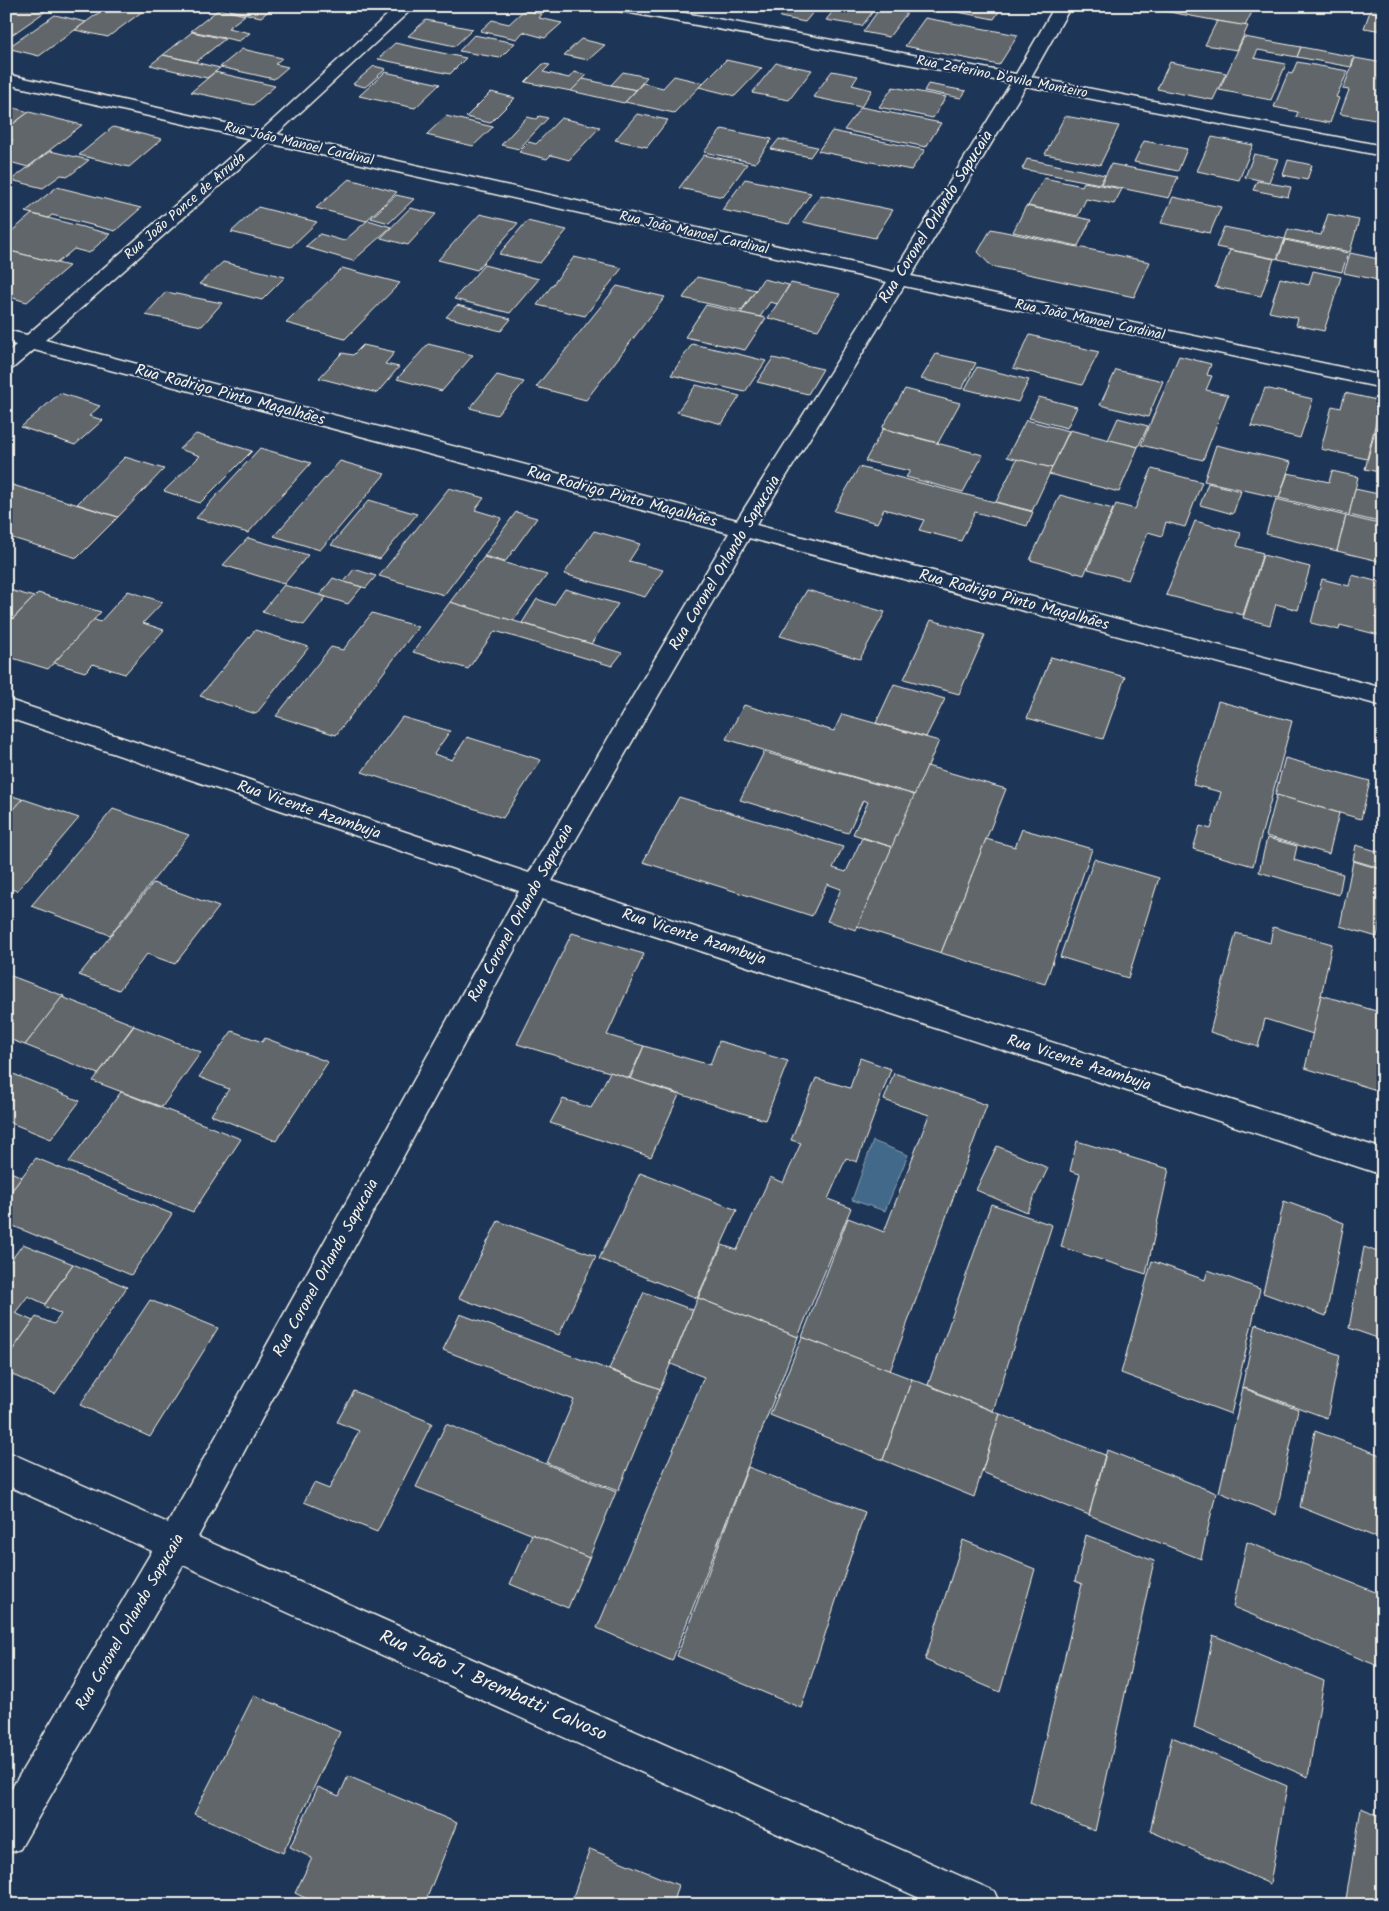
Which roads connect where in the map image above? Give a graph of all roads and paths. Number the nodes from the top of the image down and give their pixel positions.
1 (407, 6) edge
2 (620, 6) edge
3 (1063, 6) edge
4 (6, 79) edge
5 (1021, 80) junction
6 (265, 136) junction
7 (1383, 151) edge
8 (899, 279) junction
9 (6, 336) edge
10 (30, 342) junction
11 (6, 364) edge
12 (1383, 382) edge
13 (743, 529) junction
14 (1383, 697) edge
15 (6, 708) edge
16 (535, 886) junction
17 (1383, 1162) edge
18 (6, 1468) edge
19 (176, 1543) junction
20 (6, 1835) edge
21 (980, 1905) edge

1 - 6 street, Rua João Ponce de Arruda
2 - 5 street, Rua Zeferino D'avila Monteiro
3 - 5 street, Rua Coronel Orlando Sapucaia
4 - 6 street, Rua João Manoel Cardinal
5 - 7 street, Rua Zeferino D'avila Monteiro
5 - 8 street, Rua Coronel Orlando Sapucaia
6 - 8 street, Rua João Manoel Cardinal
6 - 10 street, Rua João Ponce de Arruda
8 - 12 street, Rua João Manoel Cardinal
8 - 13 street, Rua Coronel Orlando Sapucaia
9 - 10 street, Rua Rodrigo Pinto Magalhães
10 - 11 street, Rua João Ponce de Arruda
10 - 13 street, Rua Rodrigo Pinto Magalhães
13 - 14 street, Rua Rodrigo Pinto Magalhães
13 - 16 street, Rua Coronel Orlando Sapucaia
15 - 16 street, Rua Vicente Azambuja
16 - 17 street, Rua Vicente Azambuja
16 - 19 street, Rua Coronel Orlando Sapucaia
18 - 19 street, Rua João J. Brembatti Calvoso
19 - 20 street, Rua Coronel Orlando Sapucaia
19 - 21 street, Rua João J. Brembatti Calvoso

